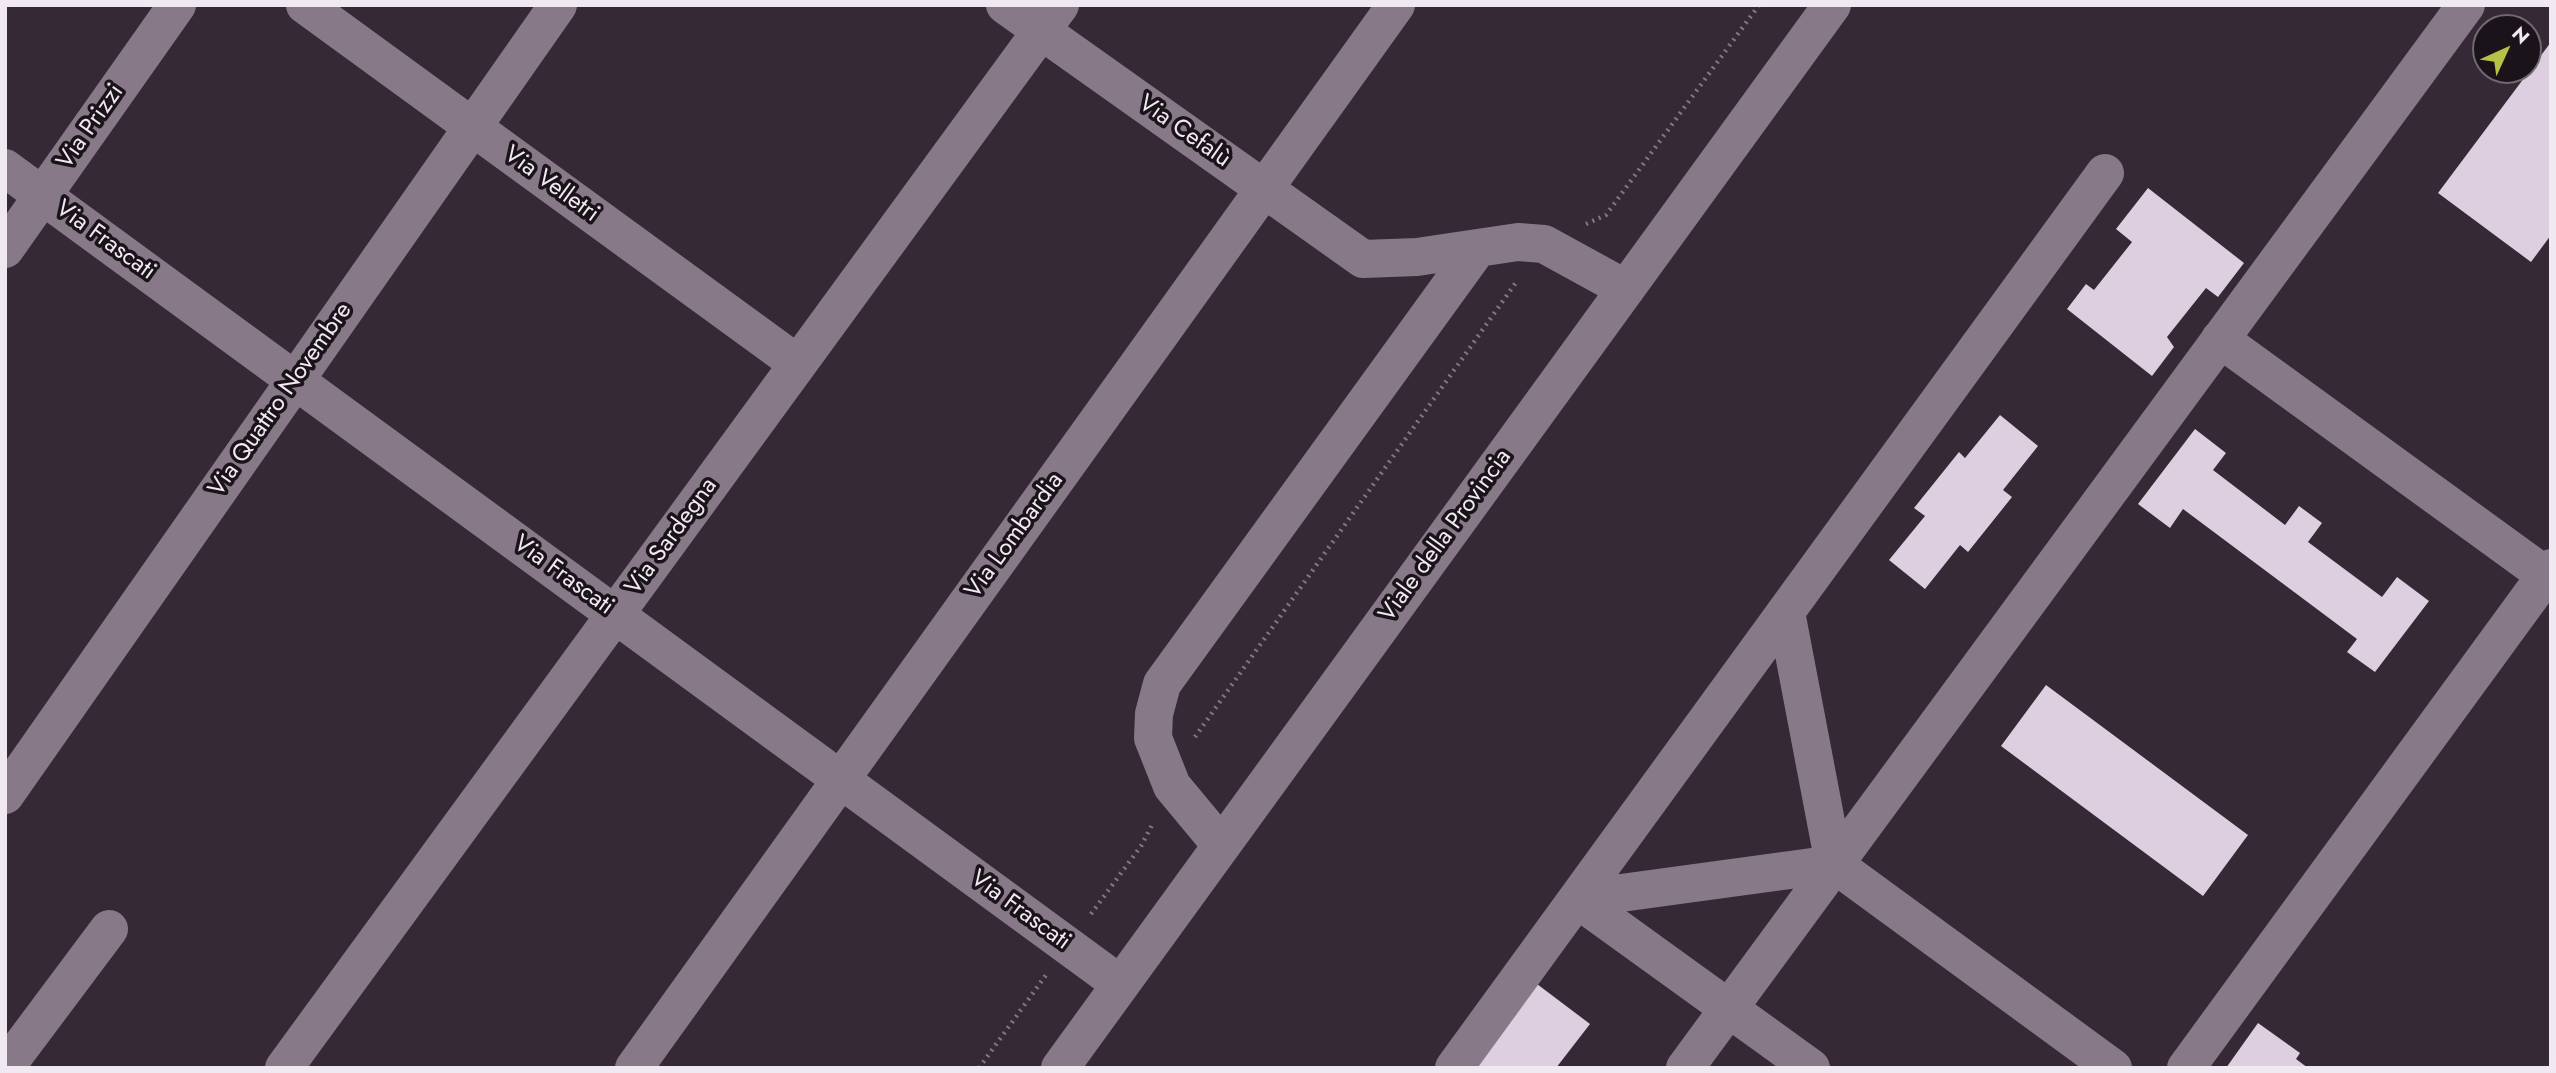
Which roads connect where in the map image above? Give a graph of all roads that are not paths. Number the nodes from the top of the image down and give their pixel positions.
1 (177, 5) edge
2 (305, 5) edge
3 (558, 5) edge
4 (1005, 5) edge
5 (1396, 5) edge
6 (1832, 5) edge
7 (2466, 5) edge
8 (1050, 18) edge
9 (472, 127) junction
10 (5, 168) edge
11 (2105, 173) dead end
12 (1264, 188) junction
13 (43, 196) junction
14 (1477, 249) junction
15 (5, 250) edge
16 (1626, 289) junction
17 (2220, 339) junction
18 (799, 364) junction
19 (295, 380) junction
20 (2548, 572) edge
21 (1786, 612) junction
22 (616, 615) junction
23 (841, 779) junction
24 (5, 795) edge
25 (1221, 845) junction
26 (1834, 864) junction
27 (1577, 899) junction
28 (108, 929) dead end
29 (1120, 984) junction
30 (1728, 1008) junction
31 (5, 1068) edge
32 (284, 1068) edge
33 (634, 1068) edge
34 (1060, 1068) edge
35 (1454, 1068) edge
36 (1685, 1068) edge
37 (1811, 1068) edge
38 (2113, 1068) edge
39 (2186, 1068) edge

1 - 13 street, Via Prizzi
2 - 9 street, Via Velletri
3 - 9 street, Via Quattro Novembre
4 - 8 street, Via Cefalù
5 - 12 street, Via Lombardia
6 - 16 street, Viale della Provincia
7 - 17 street
8 - 12 street, Via Cefalù
8 - 18 street, Via Sardegna
9 - 18 street, Via Velletri
9 - 19 street, Via Quattro Novembre
10 - 13 street, Via Frascati
11 - 21 street
12 - 14 street, Via Cefalù
12 - 23 street, Via Lombardia
13 - 15 street, Via Prizzi
13 - 19 street, Via Frascati
14 - 16 street
14 - 25 street
16 - 25 street, Viale della Provincia
17 - 20 street
17 - 26 street
18 - 22 street, Via Sardegna
19 - 22 street, Via Frascati
19 - 24 street, Via Quattro Novembre
20 - 39 street
21 - 26 street
21 - 27 street
22 - 23 street, Via Frascati
22 - 32 street, Via Sardegna
23 - 29 street, Via Frascati
23 - 33 street, Via Lombardia
25 - 29 street, Viale della Provincia
26 - 27 street
26 - 30 street
26 - 38 street
27 - 30 street
27 - 35 street
28 - 31 street
29 - 34 street, Viale della Provincia
30 - 36 street
30 - 37 street

